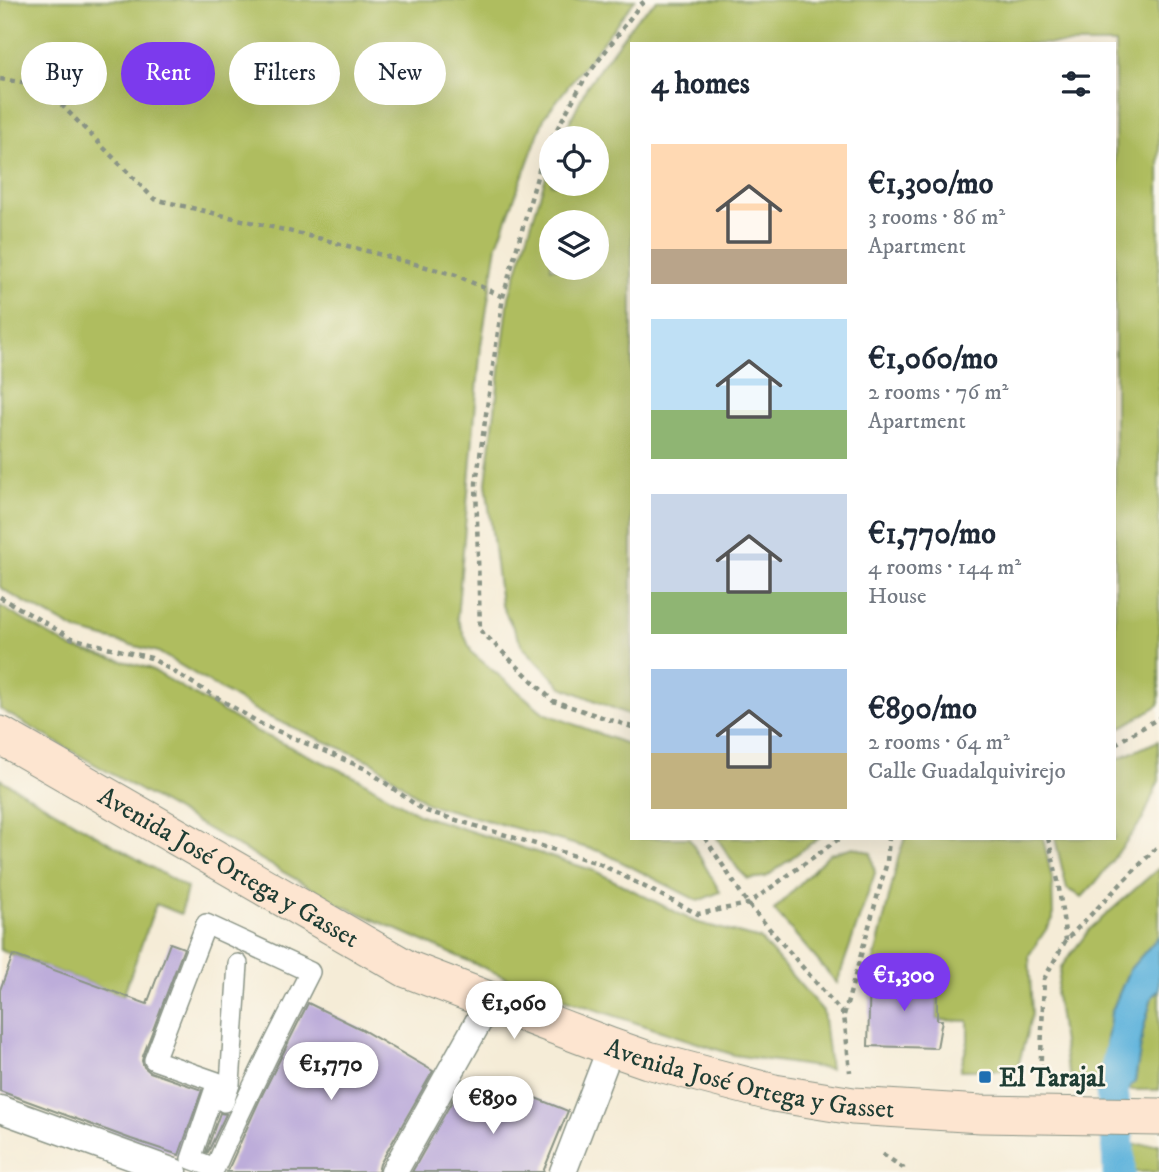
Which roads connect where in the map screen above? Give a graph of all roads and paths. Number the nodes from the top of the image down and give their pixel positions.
1 (646, 0) edge
2 (0, 79) edge
3 (559, 126) edge
4 (539, 170) edge
5 (503, 297) junction
6 (0, 597) edge
7 (1159, 718) edge
8 (630, 726) edge
9 (0, 735) edge
10 (1116, 743) edge
11 (706, 840) edge
12 (838, 840) edge
13 (890, 840) edge
14 (1048, 840) edge
15 (1159, 845) edge
16 (748, 904) junction
17 (1066, 940) junction
18 (238, 964) dead end
19 (490, 1001) junction
20 (844, 1015) junction
21 (611, 1047) junction
22 (853, 1106) junction
23 (0, 1109) edge
24 (1039, 1115) junction
25 (1129, 1117) edge
26 (883, 1154) dead end
27 (199, 1168) edge
28 (174, 1172) edge
29 (394, 1172) edge
30 (563, 1172) edge
31 (902, 1172) edge

1 - 3 path
2 - 5 path
4 - 5 path
5 - 8 path
6 - 16 path
7 - 10 path
9 - 19 main road, Avenida José Ortega y Gasset
11 - 16 path
12 - 16 path
13 - 20 path
14 - 17 path
15 - 17 path
16 - 20 path
17 - 24 path
18 - 27 street
19 - 21 main road, Avenida José Ortega y Gasset
19 - 29 street
20 - 22 path
21 - 22 main road, Avenida José Ortega y Gasset
21 - 30 street
22 - 24 main road, Avenida José Ortega y Gasset
23 - 28 street
24 - 25 main road, Avenida José Ortega y Gasset
26 - 31 path
27 - 27 street

